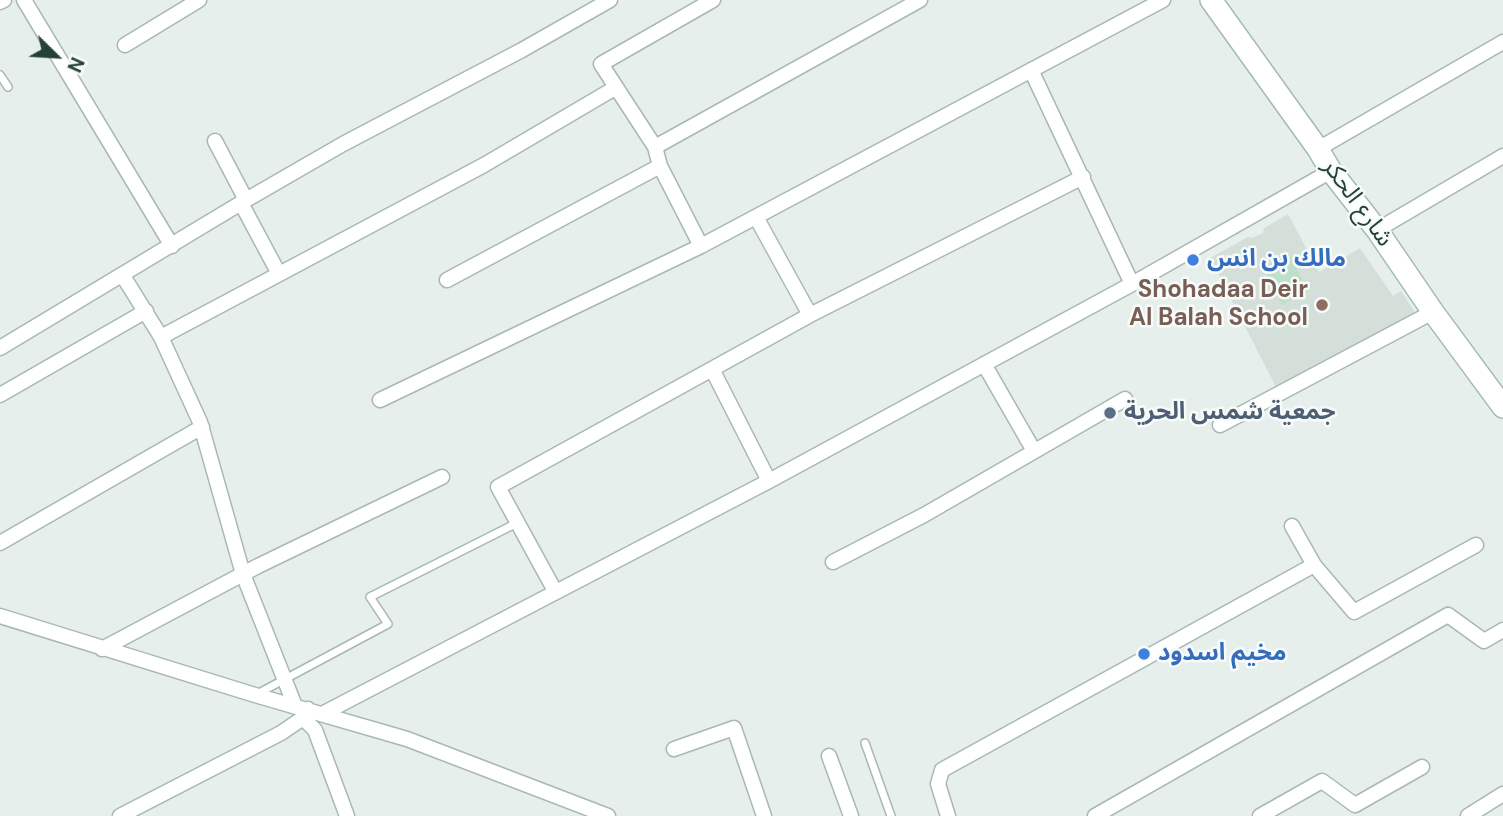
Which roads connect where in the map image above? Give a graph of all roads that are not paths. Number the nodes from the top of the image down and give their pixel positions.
1 (24, 0) edge
2 (610, 0) edge
3 (713, 0) edge
4 (920, 0) edge
5 (1163, 0) edge
6 (1211, 0) edge
7 (193, 1) edge
8 (1503, 43) edge
9 (125, 45) dead end
10 (1031, 70) junction
11 (0, 75) edge
12 (8, 87) dead end
13 (615, 88) junction
14 (215, 141) dead end
15 (655, 147) junction
16 (1318, 149) junction
17 (1503, 156) edge
18 (660, 166) junction
19 (1331, 171) junction
20 (1083, 177) junction
21 (243, 202) junction
22 (756, 217) junction
23 (1377, 230) junction
24 (172, 246) junction
25 (701, 246) junction
26 (279, 274) junction
27 (123, 276) junction
28 (447, 280) dead end
29 (1132, 284) junction
30 (146, 311) junction
31 (1433, 312) junction
32 (810, 315) junction
33 (162, 337) junction
34 (0, 348) edge
35 (984, 364) junction
36 (712, 369) junction
37 (0, 395) edge
38 (1125, 399) dead end
39 (380, 400) dead end
40 (1503, 407) edge
41 (1220, 425) dead end
42 (202, 427) junction
43 (1034, 451) junction
44 (442, 477) dead end
45 (769, 481) junction
46 (517, 523) junction
47 (1292, 526) dead end
48 (0, 543) edge
49 (1476, 545) dead end
50 (833, 562) dead end
51 (1314, 565) junction
52 (243, 573) junction
53 (555, 591) junction
54 (0, 616) edge
55 (1503, 629) edge
56 (102, 649) junction
57 (283, 680) junction
58 (255, 695) junction
59 (302, 711) junction
60 (324, 713) junction
61 (865, 743) dead end
62 (674, 749) dead end
63 (829, 756) dead end
64 (1422, 767) dead end
65 (1503, 794) edge
66 (120, 816) edge
67 (347, 816) edge
68 (608, 816) edge
69 (764, 816) edge
70 (851, 816) edge
71 (891, 816) edge
72 (948, 816) edge
73 (1095, 816) edge
74 (1260, 816) edge
75 (1468, 816) edge

1 - 24 street
2 - 21 street
3 - 13 street
4 - 15 street
5 - 10 street
6 - 16 street, شارع الحكر
7 - 9 street
8 - 16 street
10 - 20 street
10 - 22 street
11 - 12 lane
13 - 15 street
13 - 26 street
14 - 21 street
15 - 18 street
16 - 19 street, شارع الحكر
17 - 23 street
18 - 25 street
18 - 28 street
19 - 23 street, شارع الحكر
19 - 29 street
20 - 29 street
20 - 32 street
21 - 24 street
21 - 26 street
22 - 25 street
22 - 32 street
23 - 31 street, شارع الحكر
24 - 27 street
25 - 39 street
26 - 33 street
27 - 30 street
27 - 34 street
29 - 35 street
30 - 33 street
30 - 37 street
31 - 40 street, شارع الحكر
31 - 41 street
32 - 36 street
33 - 42 street
35 - 43 street
35 - 45 street
36 - 45 street
36 - 46 street
38 - 43 street
42 - 48 street
42 - 52 street
43 - 50 street
44 - 52 street
45 - 53 street
46 - 53 street
46 - 57 lane
47 - 51 street
49 - 51 street
51 - 72 street
52 - 56 street
52 - 57 street
53 - 60 street
54 - 56 street
55 - 73 street
56 - 58 street
57 - 58 lane
57 - 59 street
58 - 59 street
59 - 60 street
59 - 66 street
59 - 67 street
60 - 68 street
61 - 71 lane
62 - 69 street
63 - 70 street
64 - 74 street
65 - 75 street

